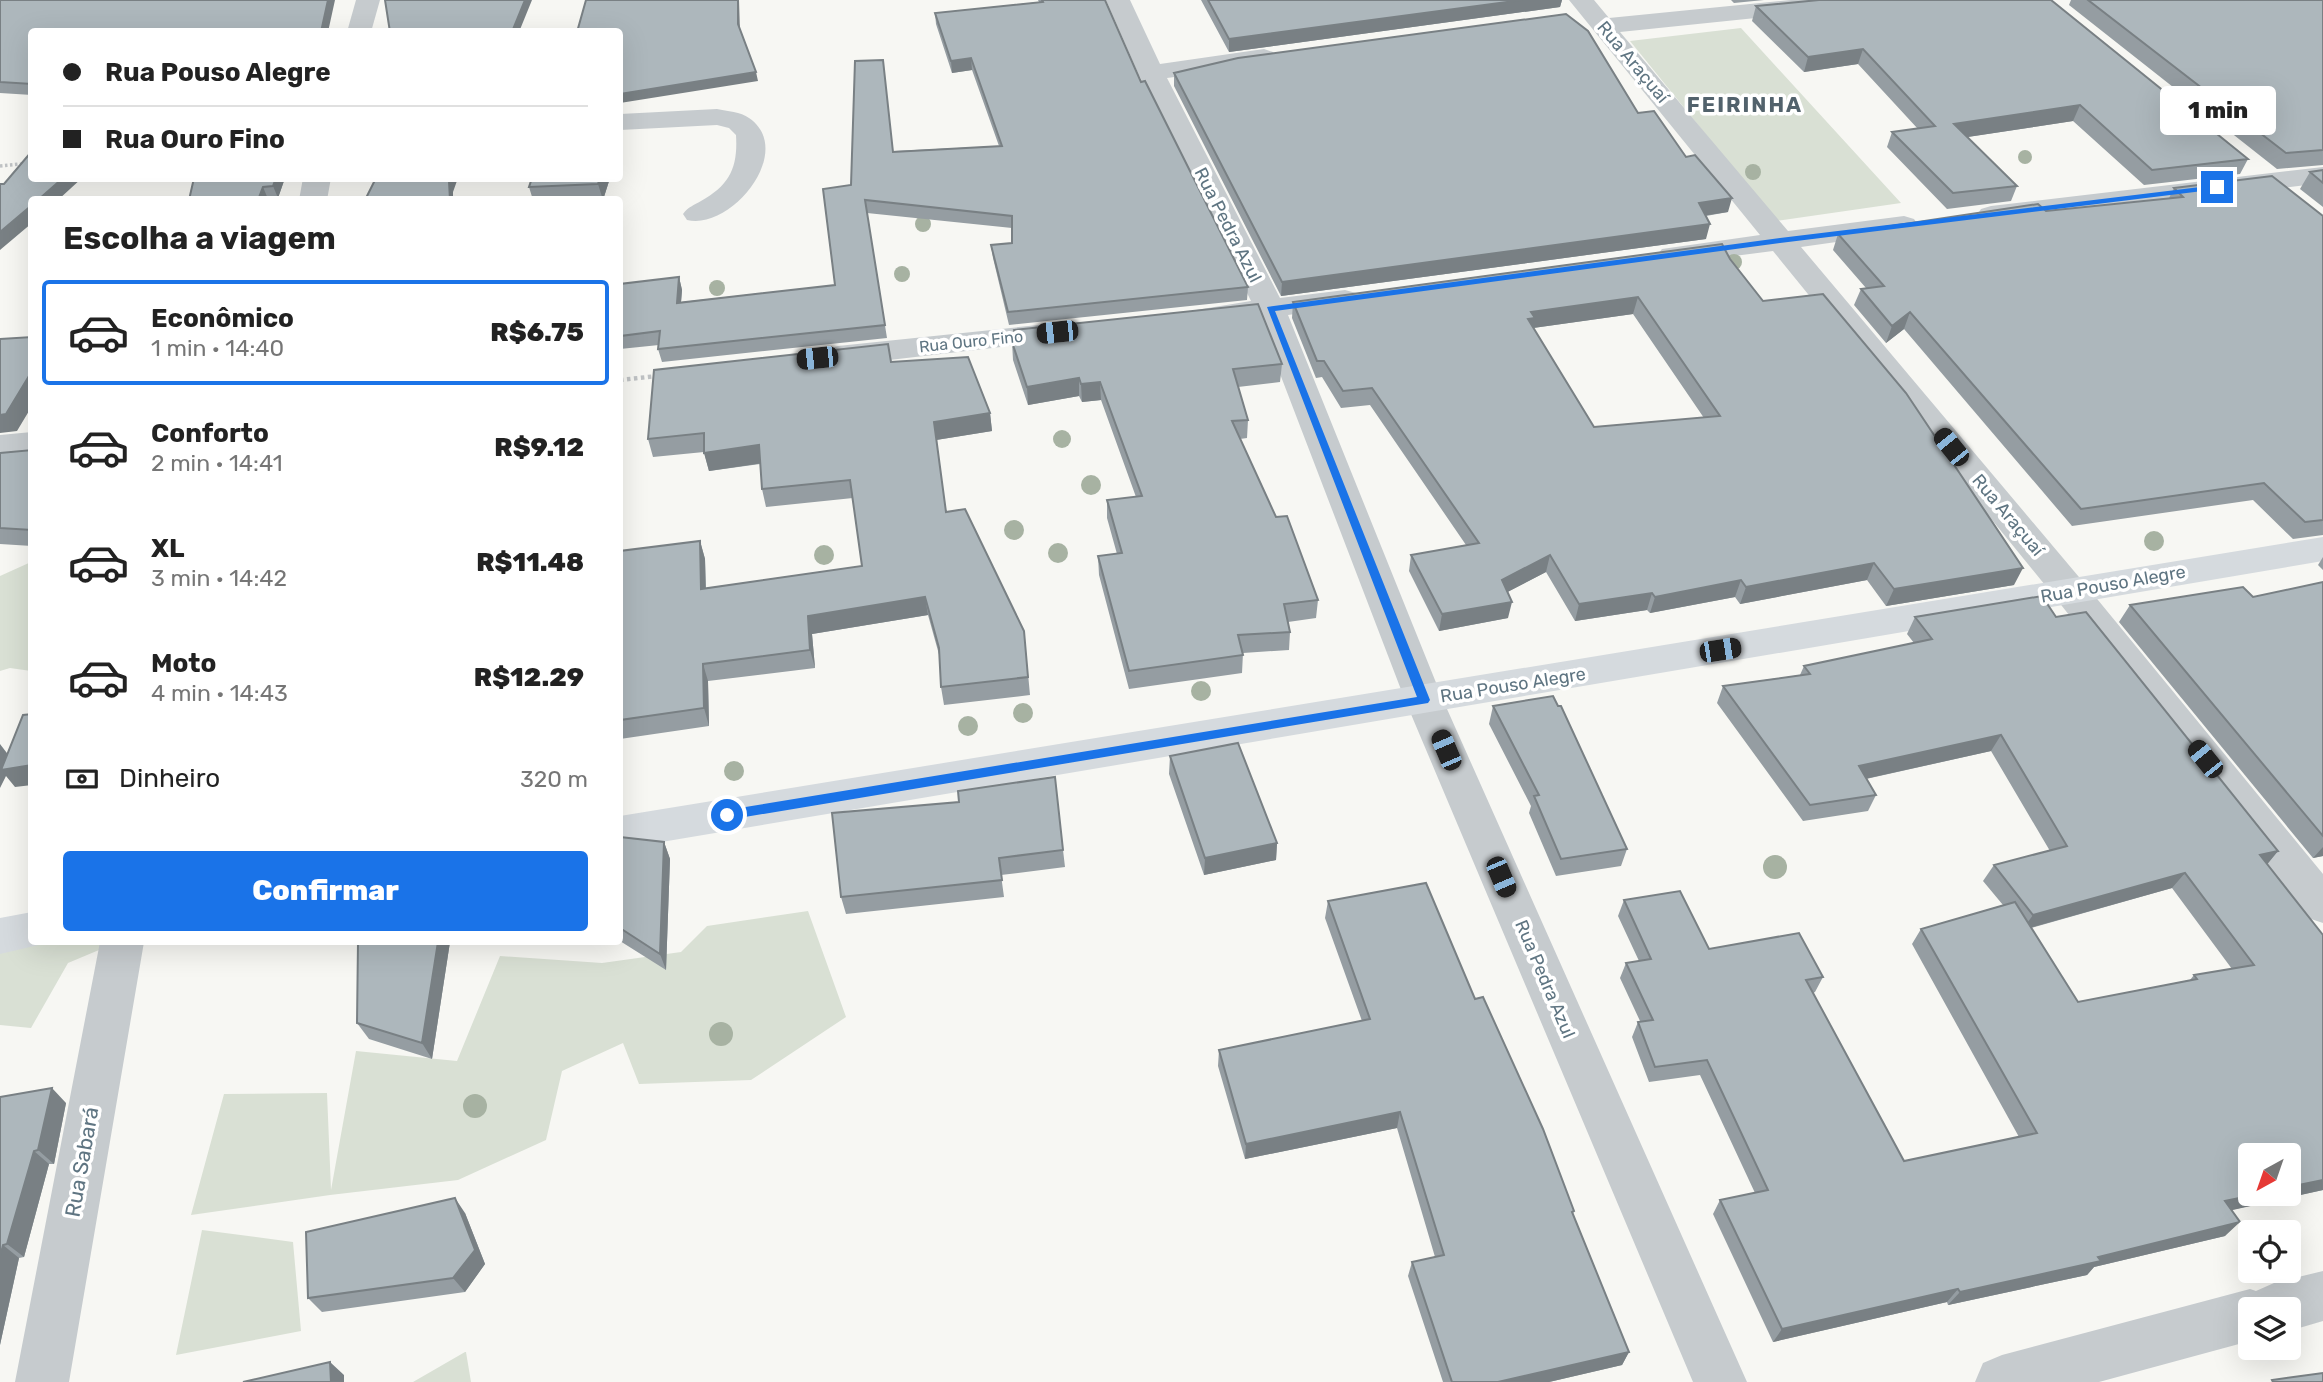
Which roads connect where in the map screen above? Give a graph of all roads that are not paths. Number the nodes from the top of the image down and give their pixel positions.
1 (368, 0) edge
2 (1118, 0) edge
3 (1863, 0) edge
4 (1585, 14) edge
5 (360, 28) edge
6 (1286, 54) edge
7 (1151, 73) junction
8 (623, 122) edge
9 (2260, 172) junction
10 (2323, 175) edge
11 (2302, 207) edge
12 (697, 214) dead end
13 (1780, 240) junction
14 (1642, 259) edge
15 (1367, 296) edge
16 (1270, 309) junction
17 (1175, 319) edge
18 (1093, 328) edge
19 (807, 359) edge
20 (28, 443) edge
21 (0, 446) edge
22 (2323, 549) edge
23 (2071, 592) junction
24 (1424, 700) junction
25 (623, 833) edge
26 (2323, 905) edge
27 (28, 931) edge
28 (0, 936) edge
29 (121, 945) edge
30 (2323, 1296) edge
31 (2301, 1302) edge
32 (2238, 1318) edge
33 (42, 1382) edge
34 (1720, 1382) edge
35 (2003, 1382) edge

1 - 5 street
2 - 7 street, Rua Pedra Azul
3 - 4 street
4 - 13 street, Rua Araçuaí
6 - 7 street
7 - 16 street, Rua Pedra Azul
8 - 12 street
9 - 10 street
9 - 11 street
9 - 13 street
13 - 14 street
13 - 23 street, Rua Araçuaí
15 - 16 street
16 - 17 street
16 - 24 street, Rua Pedra Azul
18 - 19 street, Rua Ouro Fino
20 - 21 street
22 - 23 main road, Rua Pouso Alegre
23 - 24 main road, Rua Pouso Alegre
23 - 26 street, Rua Araçuaí
24 - 25 main road, Rua Pouso Alegre
24 - 34 street, Rua Pedra Azul
27 - 28 main road
29 - 33 street, Rua Sabará
30 - 31 street
32 - 35 street

